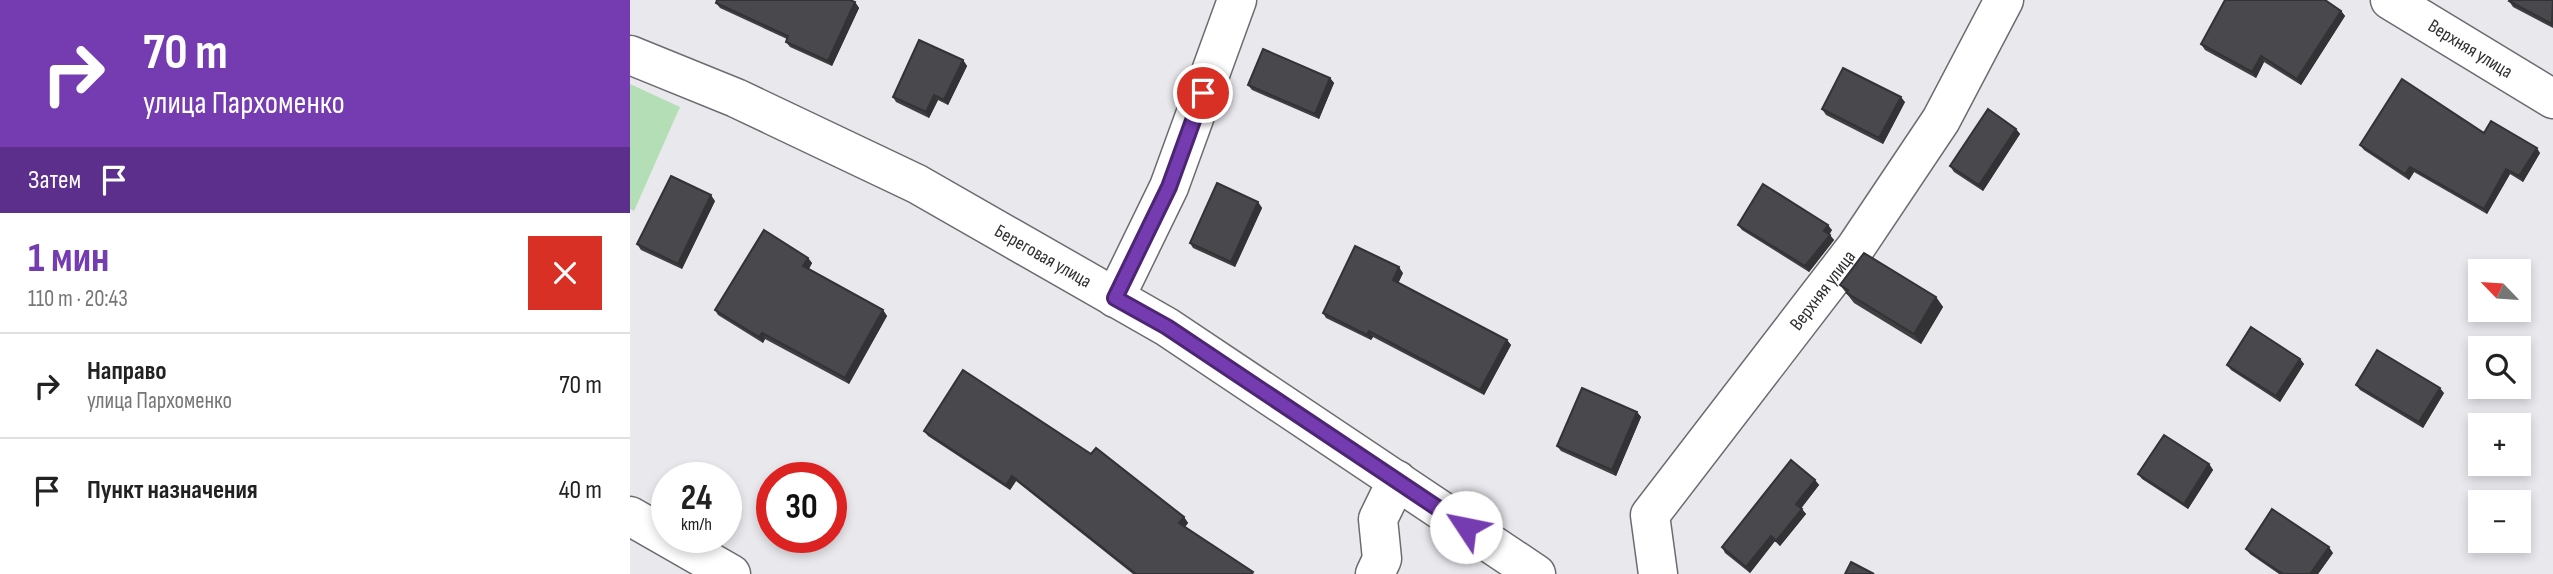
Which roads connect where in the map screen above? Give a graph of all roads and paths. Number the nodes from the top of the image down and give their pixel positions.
1 (1237, 0) edge
2 (2004, 0) edge
3 (2390, 0) edge
4 (630, 55) edge
5 (2553, 99) edge
6 (1115, 298) junction
7 (1397, 480) junction
8 (630, 516) edge
9 (731, 574) edge
10 (1375, 574) edge
11 (1536, 574) edge
12 (1658, 574) edge

1 - 6 street
2 - 12 street, Верхняя улица
3 - 5 street, Верхняя улица
4 - 6 street, Береговая улица
6 - 7 street, Береговая улица
7 - 10 street
7 - 11 street, Береговая улица
8 - 9 street

